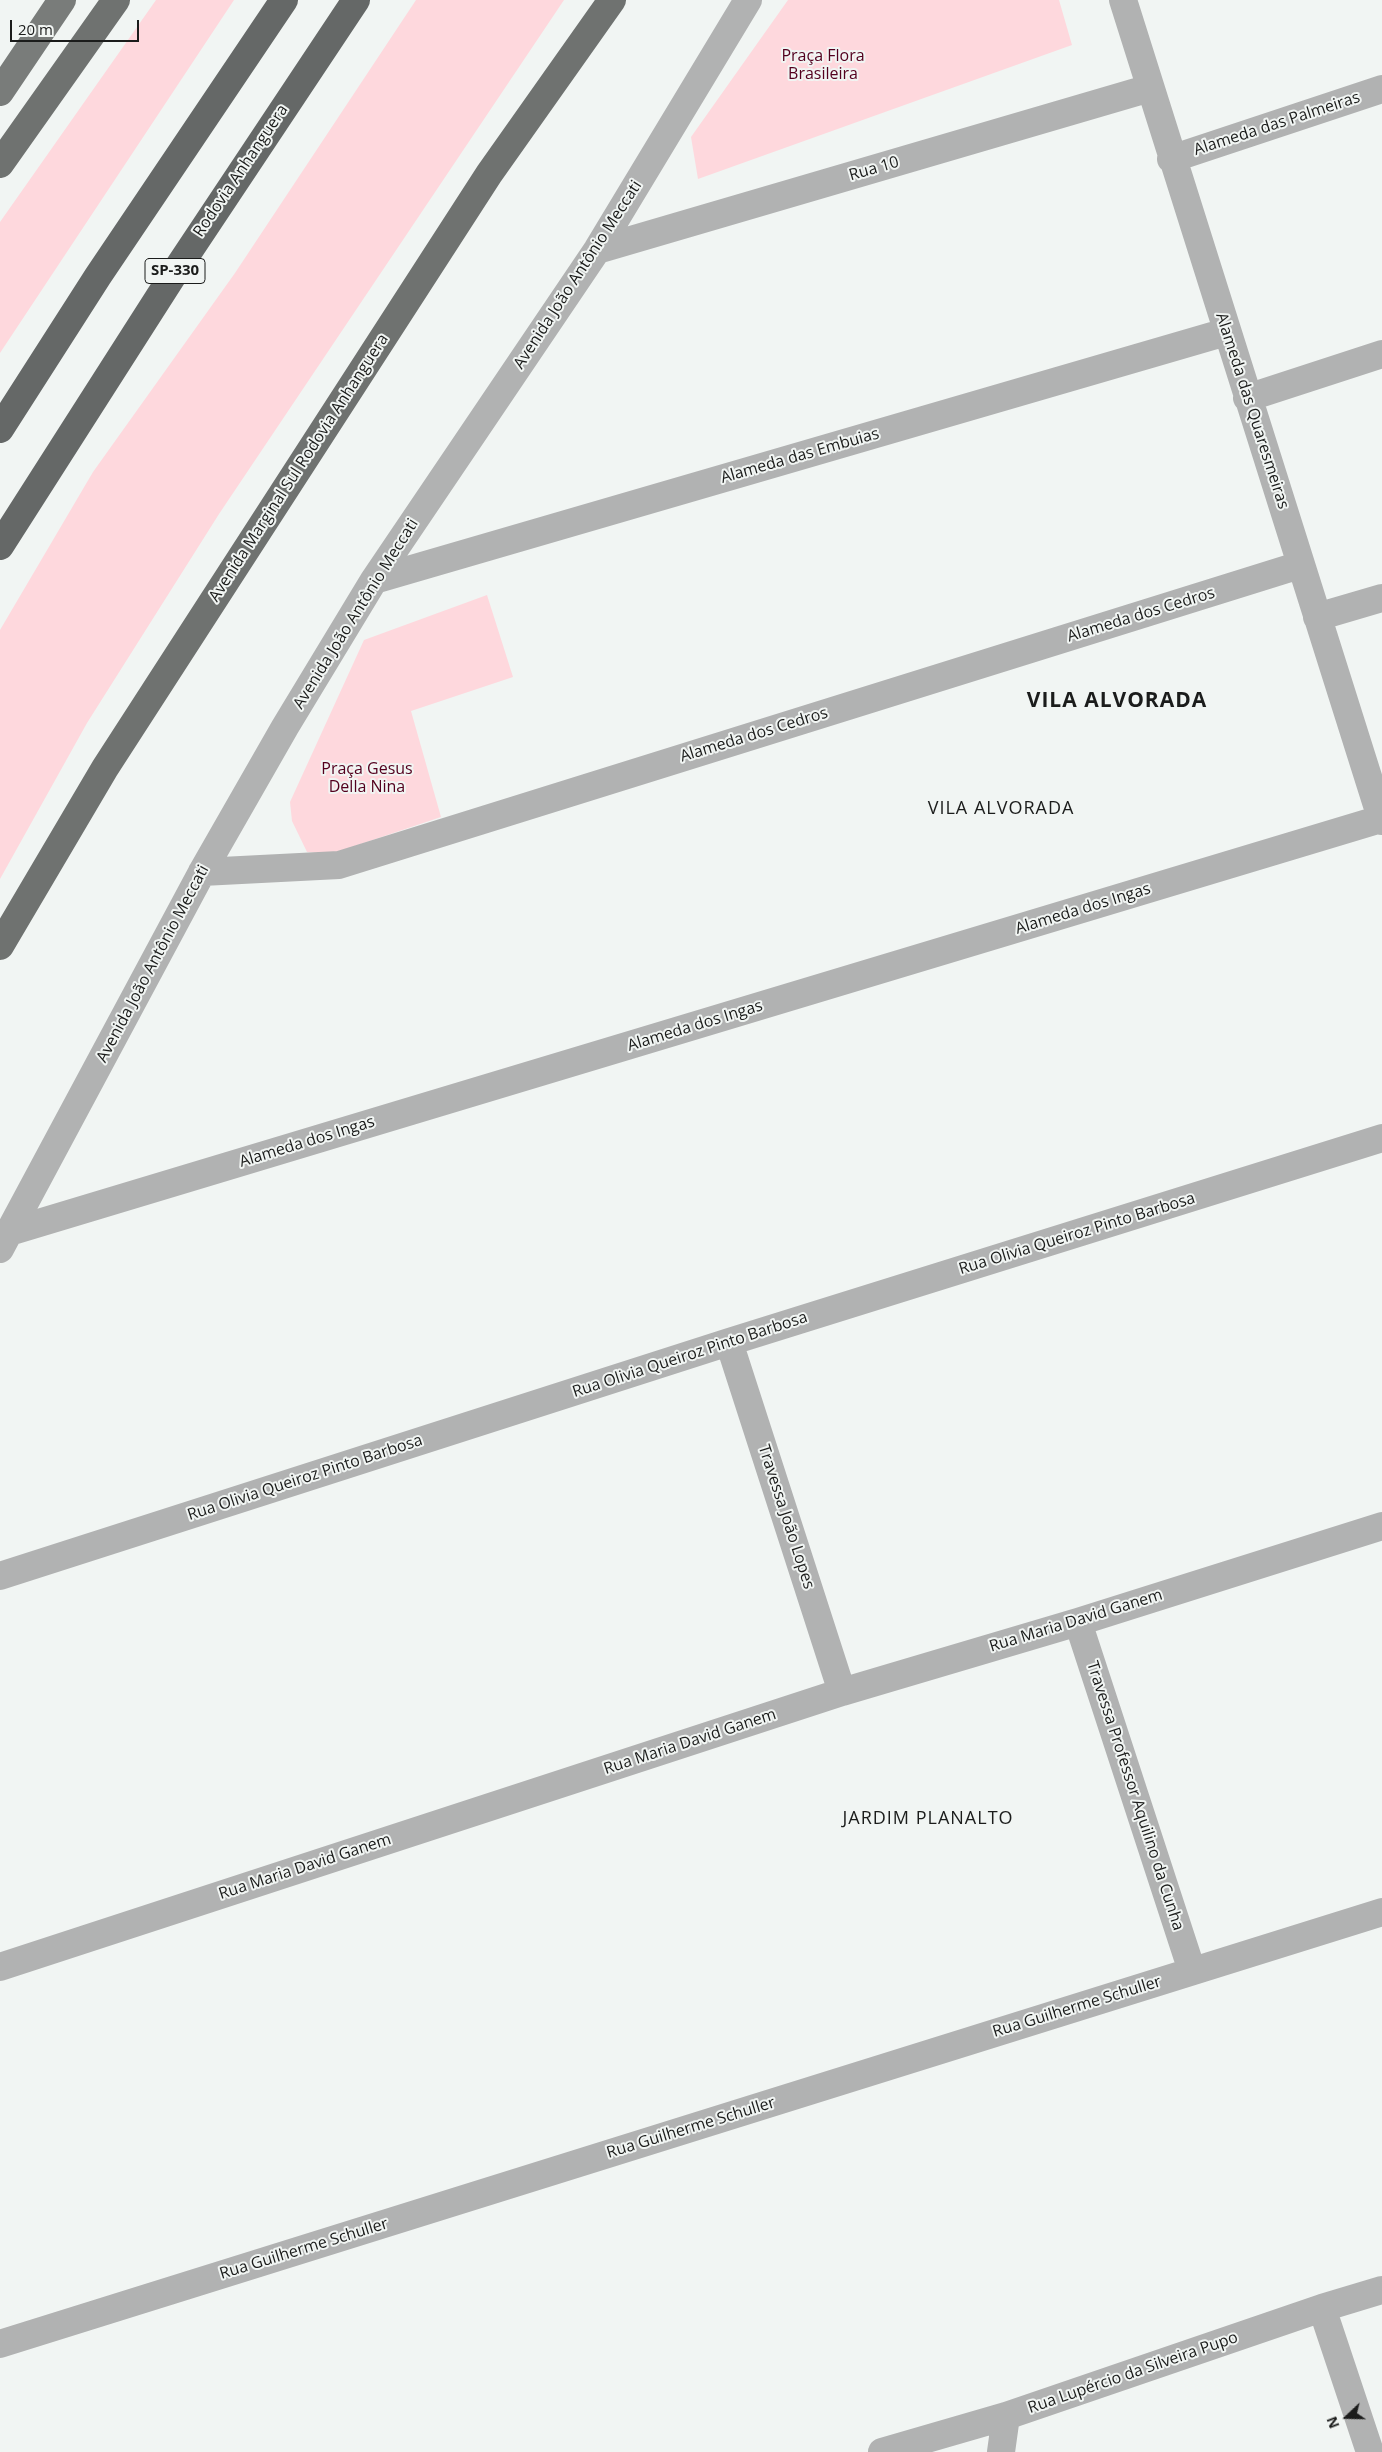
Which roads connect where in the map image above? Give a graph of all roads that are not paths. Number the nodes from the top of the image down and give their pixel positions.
1 (62, 0) edge
2 (116, 0) edge
3 (284, 0) edge
4 (356, 0) edge
5 (612, 0) edge
6 (748, 0) edge
7 (1123, 0) edge
8 (1150, 88) junction
9 (1382, 89) edge
10 (0, 92) edge
11 (1171, 159) junction
12 (0, 164) edge
13 (597, 250) junction
14 (1226, 332) junction
15 (1382, 354) edge
16 (1247, 398) junction
17 (0, 429) edge
18 (0, 546) edge
19 (1300, 565) junction
20 (374, 580) junction
21 (1382, 598) edge
22 (1317, 617) junction
23 (1382, 821) edge
24 (202, 872) junction
25 (0, 946) edge
26 (1382, 1138) edge
27 (5, 1240) edge
28 (729, 1342) junction
29 (1382, 1526) edge
30 (0, 1576) edge
31 (1078, 1622) junction
32 (842, 1692) junction
33 (1382, 1912) edge
34 (0, 1967) edge
35 (1192, 1971) junction
36 (1382, 2290) edge
37 (1322, 2308) junction
38 (0, 2344) edge
39 (1006, 2416) junction
40 (882, 2452) edge
41 (1002, 2452) edge
42 (1370, 2452) edge

1 - 10 main road
2 - 12 highway
3 - 17 highway
4 - 18 highway, Rodovia Anhanguera / SP-330
5 - 25 highway, Avenida Marginal Sul Rodovia Anhanguera
6 - 13 street, Avenida João Antônio Meccati
7 - 8 street, Alameda das Quaresmeiras
8 - 11 street, Alameda das Quaresmeiras
8 - 13 street, Rua 10
9 - 11 street, Alameda das Palmeiras
11 - 14 street, Alameda das Quaresmeiras
13 - 20 street, Avenida João Antônio Meccati
14 - 16 street, Alameda das Quaresmeiras
14 - 20 street, Alameda das Embuias
15 - 16 street
16 - 19 street, Alameda das Quaresmeiras
19 - 22 street, Alameda das Quaresmeiras
19 - 24 street, Alameda dos Cedros
20 - 24 street, Avenida João Antônio Meccati
21 - 22 street
22 - 23 street, Alameda das Quaresmeiras
23 - 27 street, Alameda dos Ingas
24 - 27 street, Avenida João Antônio Meccati
26 - 28 street, Rua Olivia Queiroz Pinto Barbosa
28 - 30 street, Rua Olivia Queiroz Pinto Barbosa
28 - 32 street, Travessa João Lopes
29 - 31 street, Rua Maria David Ganem
31 - 32 street, Rua Maria David Ganem
31 - 35 street, Travessa Professor Aquilino da Cunha
32 - 34 street, Rua Maria David Ganem
33 - 35 street, Rua Guilherme Schuller
35 - 38 street, Rua Guilherme Schuller
36 - 37 street, Rua Lupércio da Silveira Pupo
37 - 39 street, Rua Lupércio da Silveira Pupo
37 - 42 street
39 - 40 street, Rua Lupércio da Silveira Pupo
39 - 41 street

